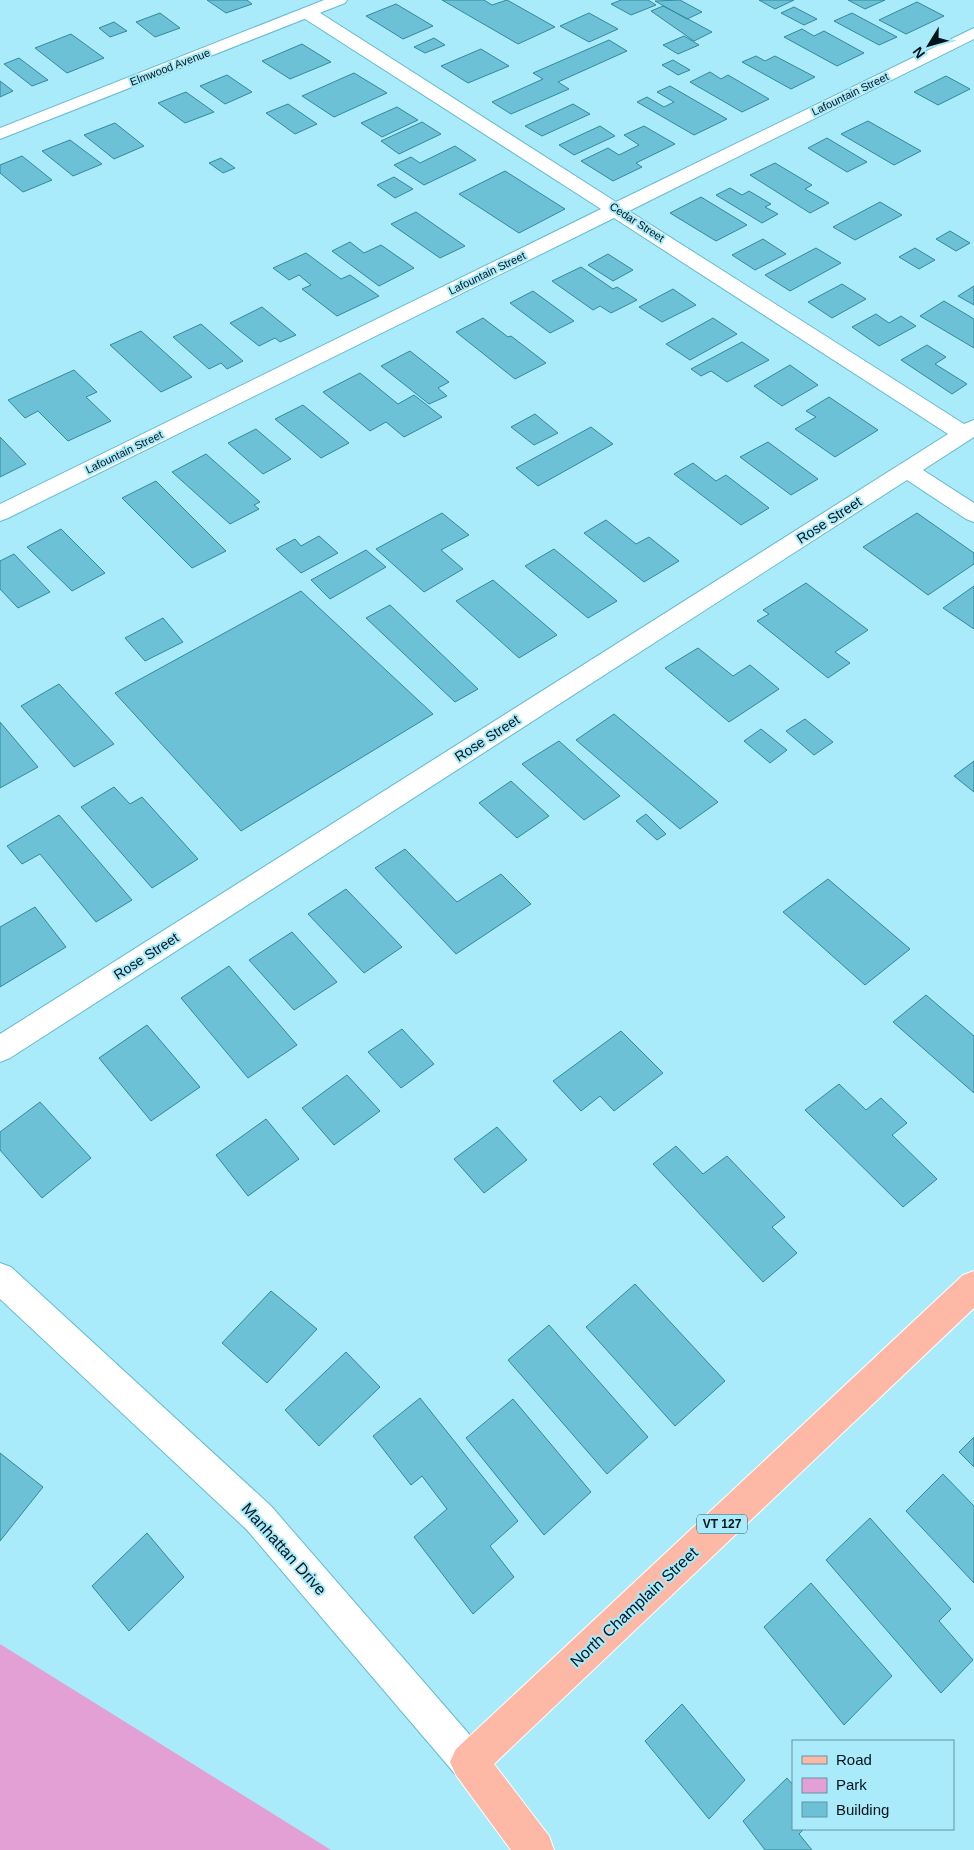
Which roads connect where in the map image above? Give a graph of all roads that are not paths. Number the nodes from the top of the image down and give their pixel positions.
1 (339, 0) edge
2 (308, 12) junction
3 (974, 33) edge
4 (0, 134) edge
5 (617, 210) junction
6 (969, 431) edge
7 (908, 470) junction
8 (0, 513) edge
9 (974, 514) edge
10 (0, 1049) edge
11 (0, 1278) edge
12 (974, 1286) edge
13 (469, 1762) junction
14 (535, 1850) edge

1 - 2 street, Elmwood Avenue
2 - 4 street, Elmwood Avenue
2 - 5 street, Cedar Street
3 - 5 street, Lafountain Street
5 - 6 street, Cedar Street
5 - 8 street, Lafountain Street
6 - 7 street, Rose Street
7 - 9 street
7 - 10 street, Rose Street
11 - 13 street, Manhattan Drive
12 - 13 main road, North Champlain Street / VT 127
13 - 14 main road, Manhattan Drive

